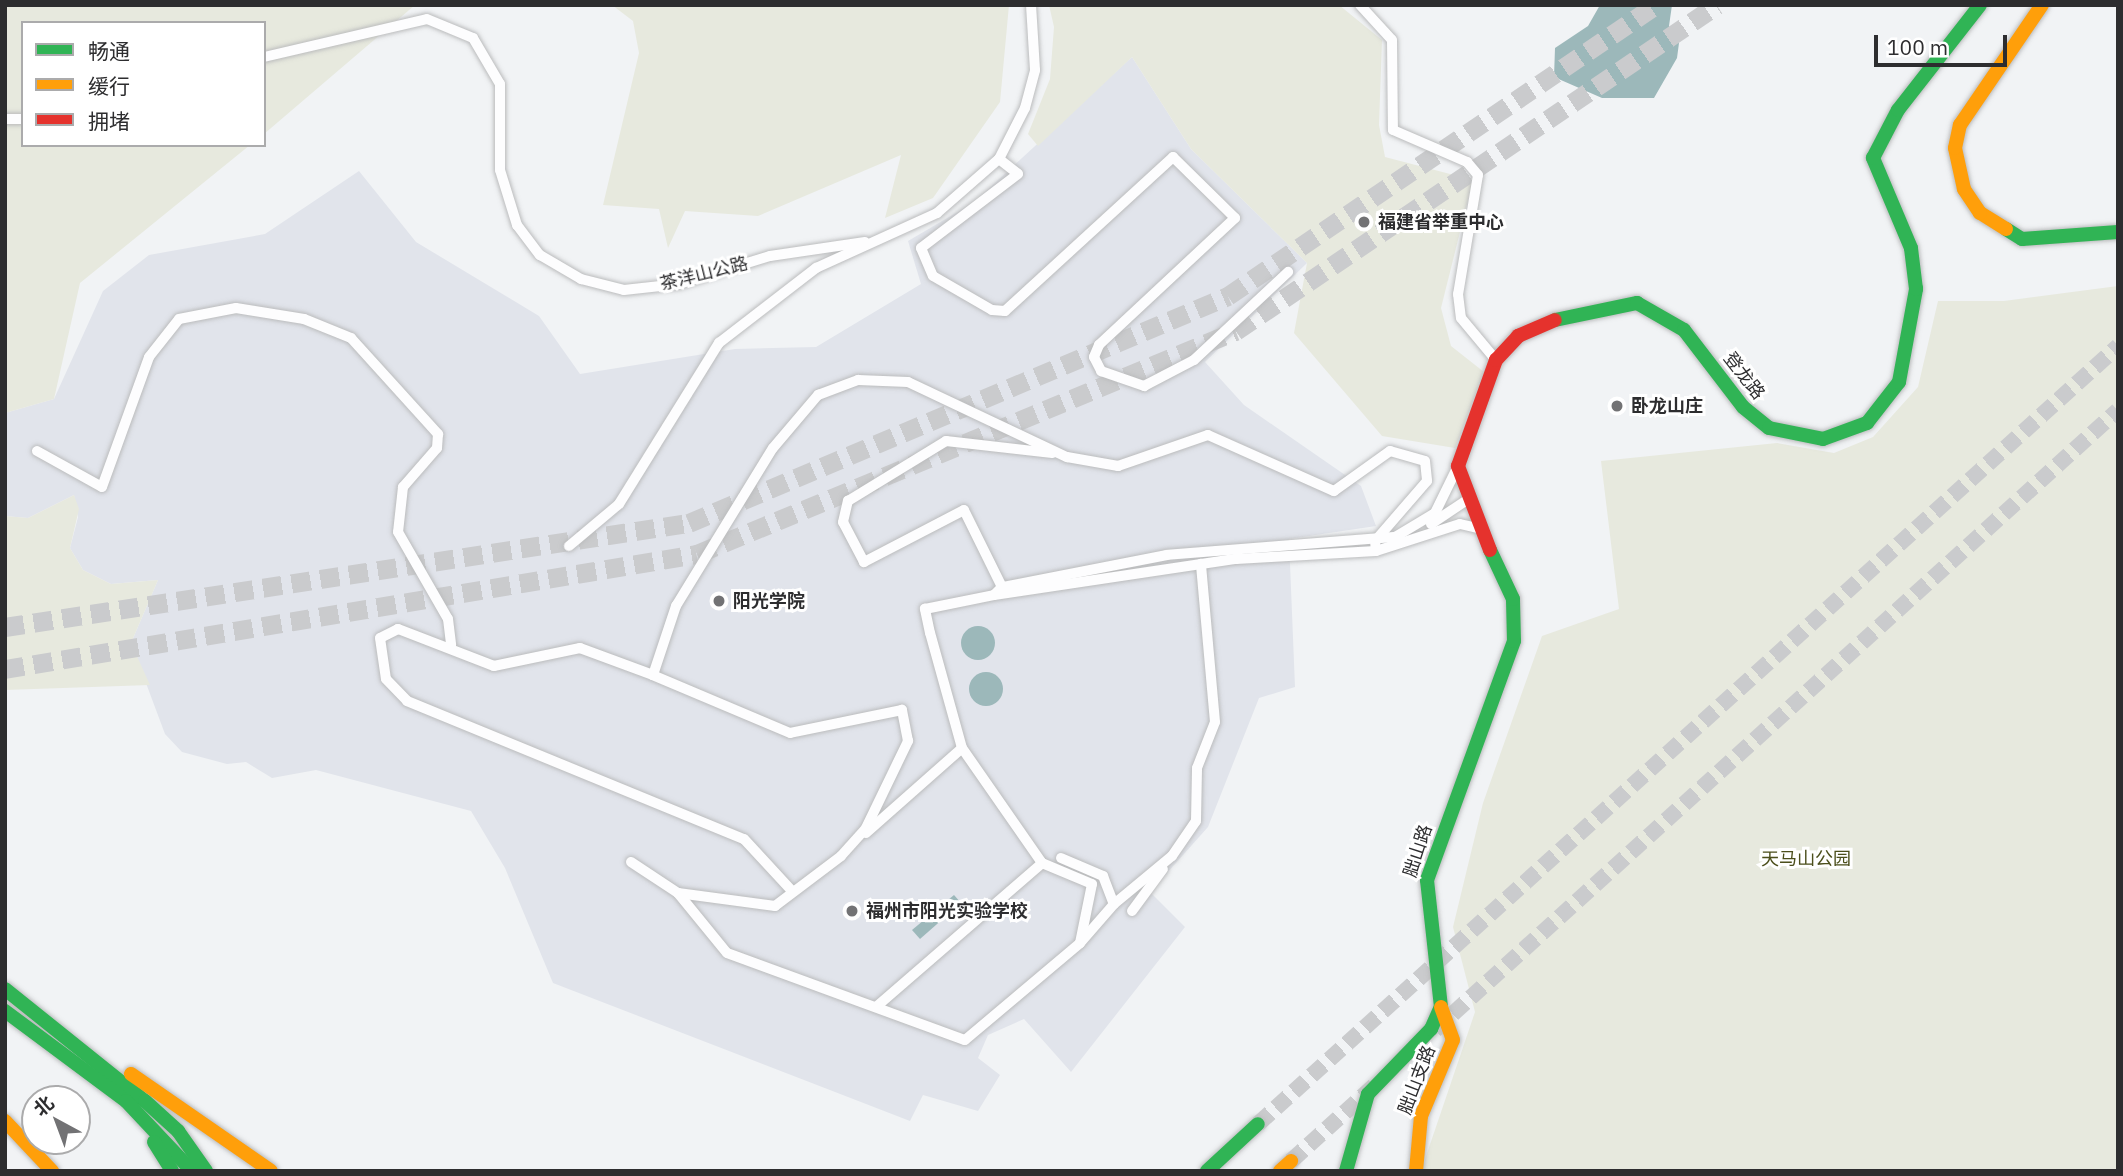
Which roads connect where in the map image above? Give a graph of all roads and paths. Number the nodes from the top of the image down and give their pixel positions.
1 (1031, 5) edge
2 (1360, 5) edge
3 (1980, 5) edge
4 (2042, 5) edge
5 (266, 56) edge
6 (999, 159) junction
7 (2118, 232) edge
8 (865, 242) junction
9 (1288, 272) dead end
10 (1496, 360) junction
11 (37, 451) dead end
12 (1068, 457) junction
13 (1458, 466) junction
14 (1467, 500) junction
15 (1428, 528) junction
16 (1482, 529) junction
17 (569, 546) dead end
18 (1375, 546) junction
19 (1265, 552) junction
20 (1157, 557) junction
21 (1201, 564) junction
22 (1161, 569) junction
23 (998, 591) junction
24 (452, 645) junction
25 (653, 676) junction
26 (962, 748) junction
27 (841, 856) junction
28 (1172, 856) junction
29 (1061, 858) dead end
30 (631, 862) dead end
31 (1042, 863) junction
32 (792, 891) junction
33 (678, 893) junction
34 (1114, 904) junction
35 (1132, 911) dead end
36 (1080, 943) junction
37 (5, 989) edge
38 (1441, 1006) junction
39 (876, 1007) junction
40 (5, 1011) edge
41 (65, 1033) junction
42 (75, 1061) junction
43 (163, 1097) junction
44 (5, 1121) edge
45 (1258, 1124) tunnel mouth
46 (1226, 1154) junction
47 (52, 1171) edge
48 (172, 1171) edge
49 (192, 1171) edge
50 (206, 1171) edge
51 (246, 1171) edge
52 (271, 1171) edge
53 (1207, 1171) edge
54 (1224, 1171) edge
55 (1346, 1171) edge
56 (1416, 1171) edge

1 - 6 street
2 - 10 street
3 - 10 main road, 登龙路
4 - 7 main road
5 - 8 street, 茶洋山公路
6 - 8 street
6 - 9 street
8 - 17 street
10 - 13 main road, 登龙路
11 - 24 street
12 - 18 street
12 - 23 street
12 - 25 street
13 - 14 main road
13 - 15 street
14 - 15 street
14 - 16 main road
15 - 16 street
15 - 18 street
16 - 38 main road, 胐山路
18 - 19 street
19 - 20 street
19 - 21 street
20 - 22 street
20 - 23 street
21 - 22 street
21 - 28 street
22 - 23 street
23 - 26 street
24 - 25 street
24 - 32 street
25 - 27 street
26 - 27 street
26 - 31 street
27 - 32 street
28 - 34 street
28 - 35 street
29 - 34 street
30 - 33 street
31 - 36 street
31 - 39 street
32 - 33 street
33 - 39 street
34 - 36 street
36 - 39 street
37 - 41 main road
38 - 55 main road
38 - 56 main road, 胐山支路
40 - 42 main road
41 - 43 main road
41 - 50 main road
42 - 48 main road
42 - 49 main road
43 - 51 main road
43 - 52 main road
44 - 47 main road
45 - 46 main road
46 - 53 main road
46 - 54 main road

